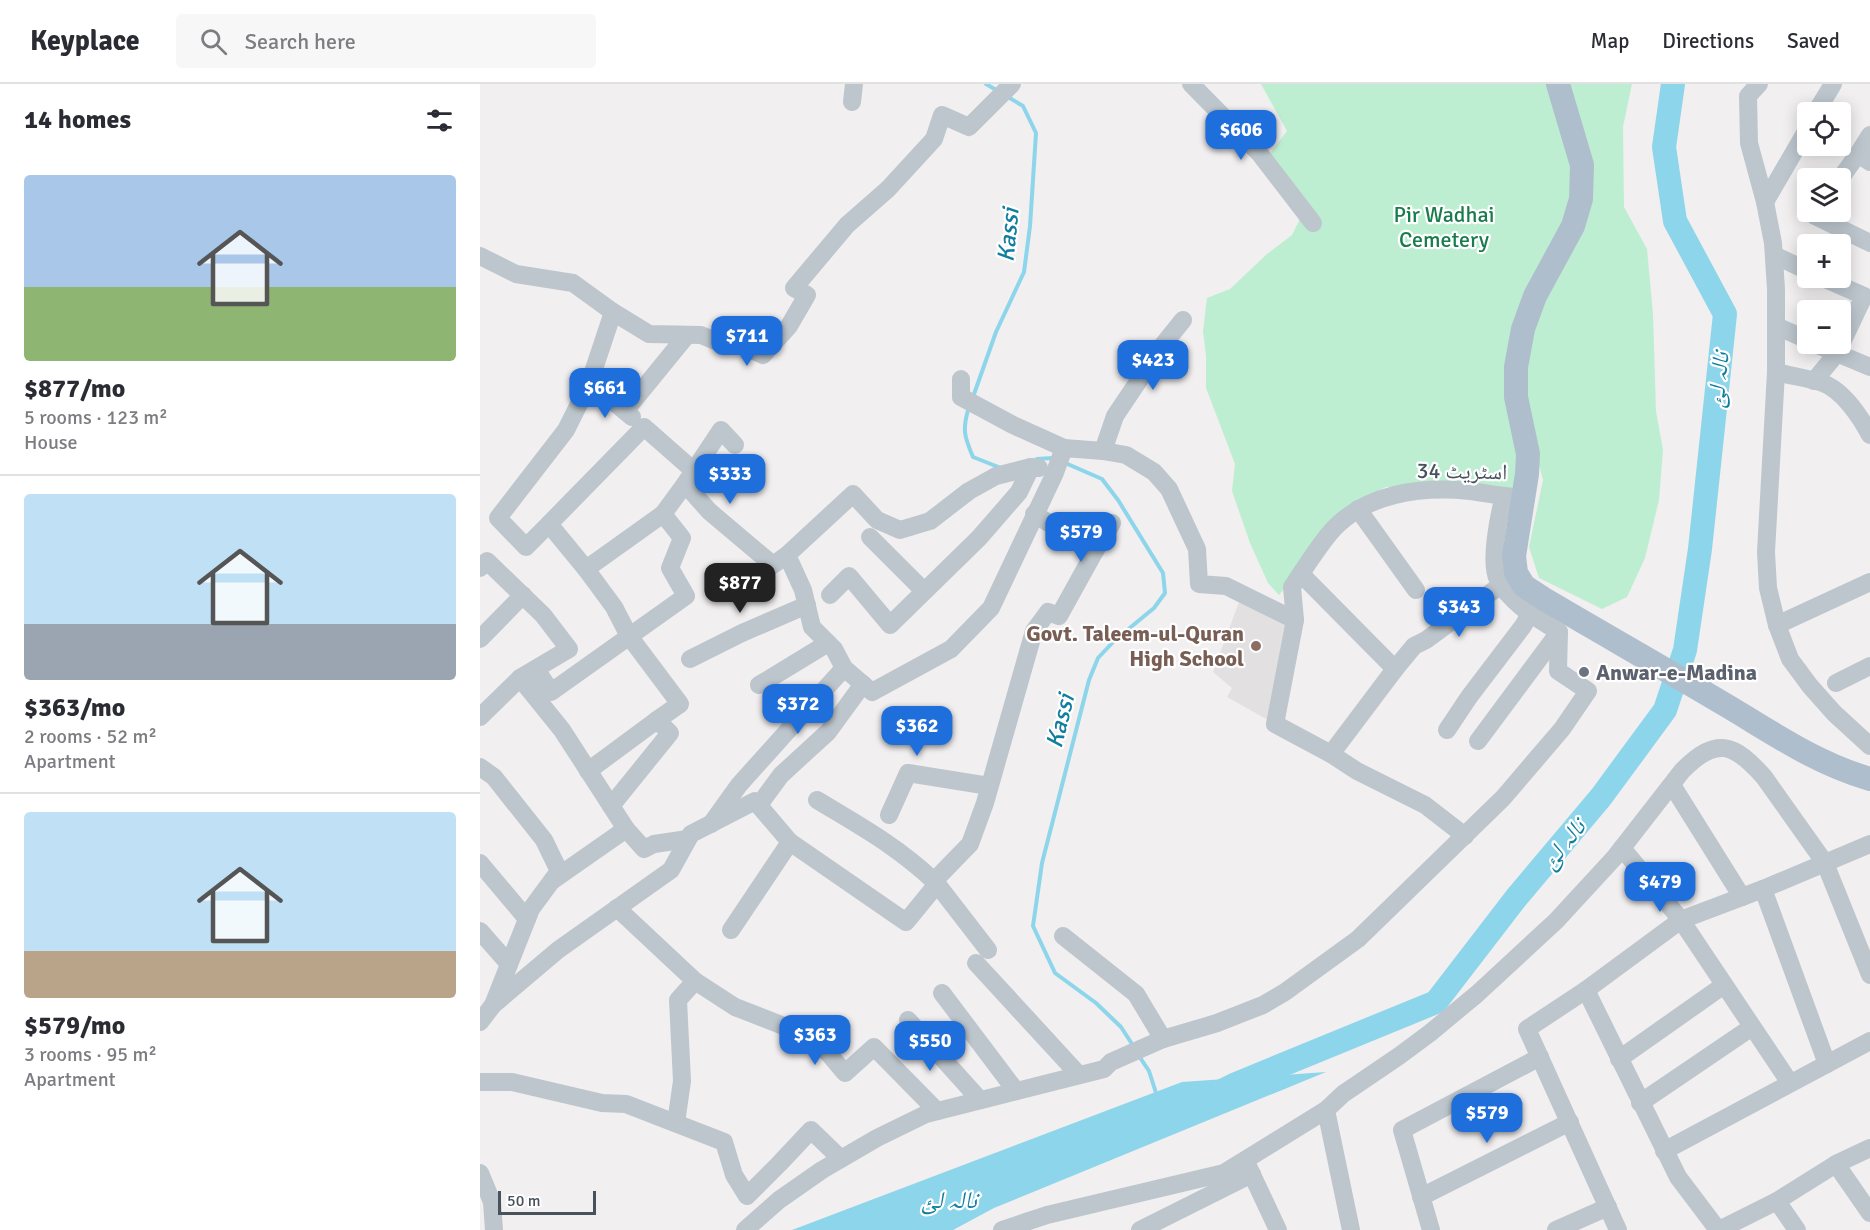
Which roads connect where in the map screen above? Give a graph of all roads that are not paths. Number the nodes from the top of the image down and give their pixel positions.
1 (1012, 84) edge
2 (1191, 84) edge
3 (1557, 84) edge
4 (1759, 84) edge
5 (1833, 84) edge
6 (1822, 102) edge
7 (1870, 135) edge
8 (1797, 147) edge
9 (1864, 158) edge
10 (1851, 169) edge
11 (1765, 202) junction
12 (1827, 222) edge
13 (1313, 223) dead end
14 (1870, 243) edge
15 (1774, 255) junction
16 (480, 256) edge
17 (1797, 266) edge
18 (1846, 288) edge
19 (613, 312) junction
20 (1183, 320) dead end
21 (1851, 323) edge
22 (1776, 326) junction
23 (687, 335) junction
24 (1797, 335) edge
25 (1836, 354) edge
26 (1839, 354) edge
27 (1870, 367) edge
28 (1776, 372) junction
29 (1814, 381) junction
30 (590, 382) junction
31 (961, 388) dead end
32 (625, 411) junction
33 (644, 427) junction
34 (1870, 435) edge
35 (735, 445) dead end
36 (1064, 448) junction
37 (1103, 451) junction
38 (1031, 467) junction
39 (1055, 470) junction
40 (690, 478) junction
41 (1514, 496) junction
42 (1358, 510) junction
43 (663, 514) junction
44 (1034, 514) junction
45 (1112, 523) dead end
46 (549, 524) junction
47 (870, 537) dead end
48 (1095, 551) junction
49 (787, 555) junction
50 (482, 562) edge
51 (586, 569) junction
52 (1301, 574) junction
53 (1870, 582) edge
54 (1502, 585) junction
55 (1416, 590) dead end
56 (924, 591) junction
57 (523, 595) junction
58 (830, 595) dead end
59 (807, 605) junction
60 (1530, 614) junction
61 (1295, 620) junction
62 (1777, 625) junction
63 (1559, 632) junction
64 (629, 636) junction
65 (480, 639) edge
66 (828, 643) junction
67 (690, 659) dead end
68 (1870, 666) edge
69 (844, 668) junction
70 (536, 669) junction
71 (1395, 669) junction
72 (520, 678) junction
73 (1836, 683) dead end
74 (863, 684) junction
75 (759, 685) dead end
76 (480, 717) edge
77 (657, 720) junction
78 (1447, 730) dead end
79 (1478, 741) dead end
80 (1870, 746) edge
81 (1331, 754) junction
82 (480, 767) edge
83 (588, 771) junction
84 (1862, 776) edge
85 (1672, 785) junction
86 (989, 786) junction
87 (817, 800) dead end
88 (759, 805) junction
89 (611, 806) junction
90 (889, 815) dead end
91 (711, 824) junction
92 (626, 829) junction
93 (1465, 836) junction
94 (688, 839) junction
95 (790, 842) junction
96 (1870, 844) edge
97 (1622, 848) junction
98 (480, 863) edge
99 (1826, 863) junction
100 (552, 881) junction
101 (935, 883) junction
102 (1763, 889) junction
103 (1742, 897) junction
104 (617, 908) junction
105 (527, 919) junction
106 (1681, 920) junction
107 (731, 930) dead end
108 (480, 931) edge
109 (1063, 936) dead end
110 (509, 964) junction
111 (1870, 975) edge
112 (695, 981) junction
113 (1724, 985) junction
114 (1586, 990) junction
115 (942, 993) dead end
116 (493, 1005) junction
117 (908, 1020) dead end
118 (480, 1022) edge
119 (1752, 1027) junction
120 (1163, 1039) junction
121 (1870, 1041) edge
122 (1540, 1057) junction
123 (1619, 1059) junction
124 (1827, 1064) junction
125 (1079, 1075) junction
126 (480, 1082) edge
127 (1790, 1083) junction
128 (1016, 1091) junction
129 (980, 1100) junction
130 (1640, 1103) junction
131 (1326, 1110) junction
132 (937, 1111) junction
133 (1570, 1122) junction
134 (676, 1123) junction
135 (1870, 1148) edge
136 (1664, 1151) junction
137 (841, 1158) junction
138 (1836, 1164) junction
139 (1249, 1167) junction
140 (480, 1173) edge
141 (1421, 1197) junction
142 (1777, 1201) junction
143 (1608, 1207) junction
144 (1870, 1213) edge
145 (494, 1230) edge
146 (745, 1230) edge
147 (1002, 1230) edge
148 (1140, 1230) edge
149 (1278, 1230) edge
150 (1351, 1230) edge
151 (1431, 1230) edge
152 (1556, 1230) edge
153 (1618, 1230) edge
154 (1719, 1230) edge
155 (1797, 1230) edge

1 - 23 street
2 - 13 street
3 - 41 main road
4 - 11 street
5 - 6 street
7 - 9 street
8 - 11 street
9 - 10 street
11 - 15 street
12 - 14 street
15 - 17 street
15 - 22 street
16 - 19 street
18 - 21 street
19 - 23 street
19 - 30 street
20 - 37 street
22 - 24 street
22 - 28 street
23 - 32 street
25 - 29 street
26 - 27 street
28 - 29 street
28 - 62 street
29 - 34 street
30 - 32 street
30 - 46 street
31 - 36 street
32 - 33 street
33 - 40 street
33 - 46 street
35 - 40 street
36 - 37 street
36 - 39 street
37 - 61 street
38 - 39 street
38 - 49 street
38 - 56 street
39 - 44 street
40 - 43 street
40 - 49 street
41 - 42 street, اسٹریٹ 34
41 - 54 street
41 - 84 main road
42 - 52 street, اسٹریٹ 34
42 - 55 street
43 - 51 street
43 - 64 street
44 - 48 street
44 - 74 street
45 - 48 street
46 - 51 street
47 - 56 street
48 - 86 street
49 - 59 street
50 - 57 street
51 - 64 street
52 - 61 street, اسٹریٹ 34
52 - 71 street
53 - 62 street
54 - 60 street
54 - 71 street
56 - 58 street
57 - 65 street
57 - 70 street
59 - 66 street
59 - 67 street
60 - 63 street
60 - 78 street
61 - 81 street, اسٹریٹ 34
62 - 80 street
63 - 79 street
63 - 93 street
64 - 70 street
64 - 77 street
66 - 69 street
66 - 75 street
68 - 73 street
69 - 74 street
69 - 91 street
70 - 72 street
71 - 81 street
72 - 76 street
72 - 83 street
74 - 88 street
77 - 83 street
77 - 89 street
81 - 93 street
82 - 100 street
83 - 89 street
85 - 97 street
85 - 99 street
85 - 103 street
86 - 90 street
86 - 101 street
87 - 101 street
88 - 91 street
88 - 95 street
89 - 92 street
91 - 94 street
92 - 94 street
92 - 100 street
93 - 120 street
94 - 104 street
95 - 101 street
95 - 107 street
96 - 99 street
97 - 106 street
97 - 131 street
98 - 105 street
99 - 102 street
99 - 111 street
100 - 105 street
101 - 125 street
102 - 103 street
102 - 124 street
103 - 106 street
104 - 112 street
104 - 116 street
105 - 110 street
106 - 113 street
106 - 114 street
108 - 110 street
109 - 120 street
110 - 116 street
112 - 132 street
112 - 134 street
113 - 119 street
113 - 123 street
114 - 122 street
114 - 123 street
115 - 128 street
116 - 118 street
117 - 129 street
119 - 127 street
119 - 130 street
120 - 125 street
121 - 124 street
122 - 133 street
122 - 141 street
123 - 130 street
124 - 127 street
125 - 128 street
126 - 134 street
127 - 136 street
128 - 129 street
129 - 132 street
130 - 136 street
131 - 139 street
131 - 150 street
132 - 137 street
133 - 141 street
133 - 143 street
134 - 137 street
135 - 138 street
136 - 154 street
137 - 146 street
138 - 142 street
138 - 144 street
139 - 147 street
139 - 148 street
139 - 149 street
140 - 145 street
141 - 151 street
142 - 154 street
142 - 155 street
143 - 152 street
143 - 153 street

